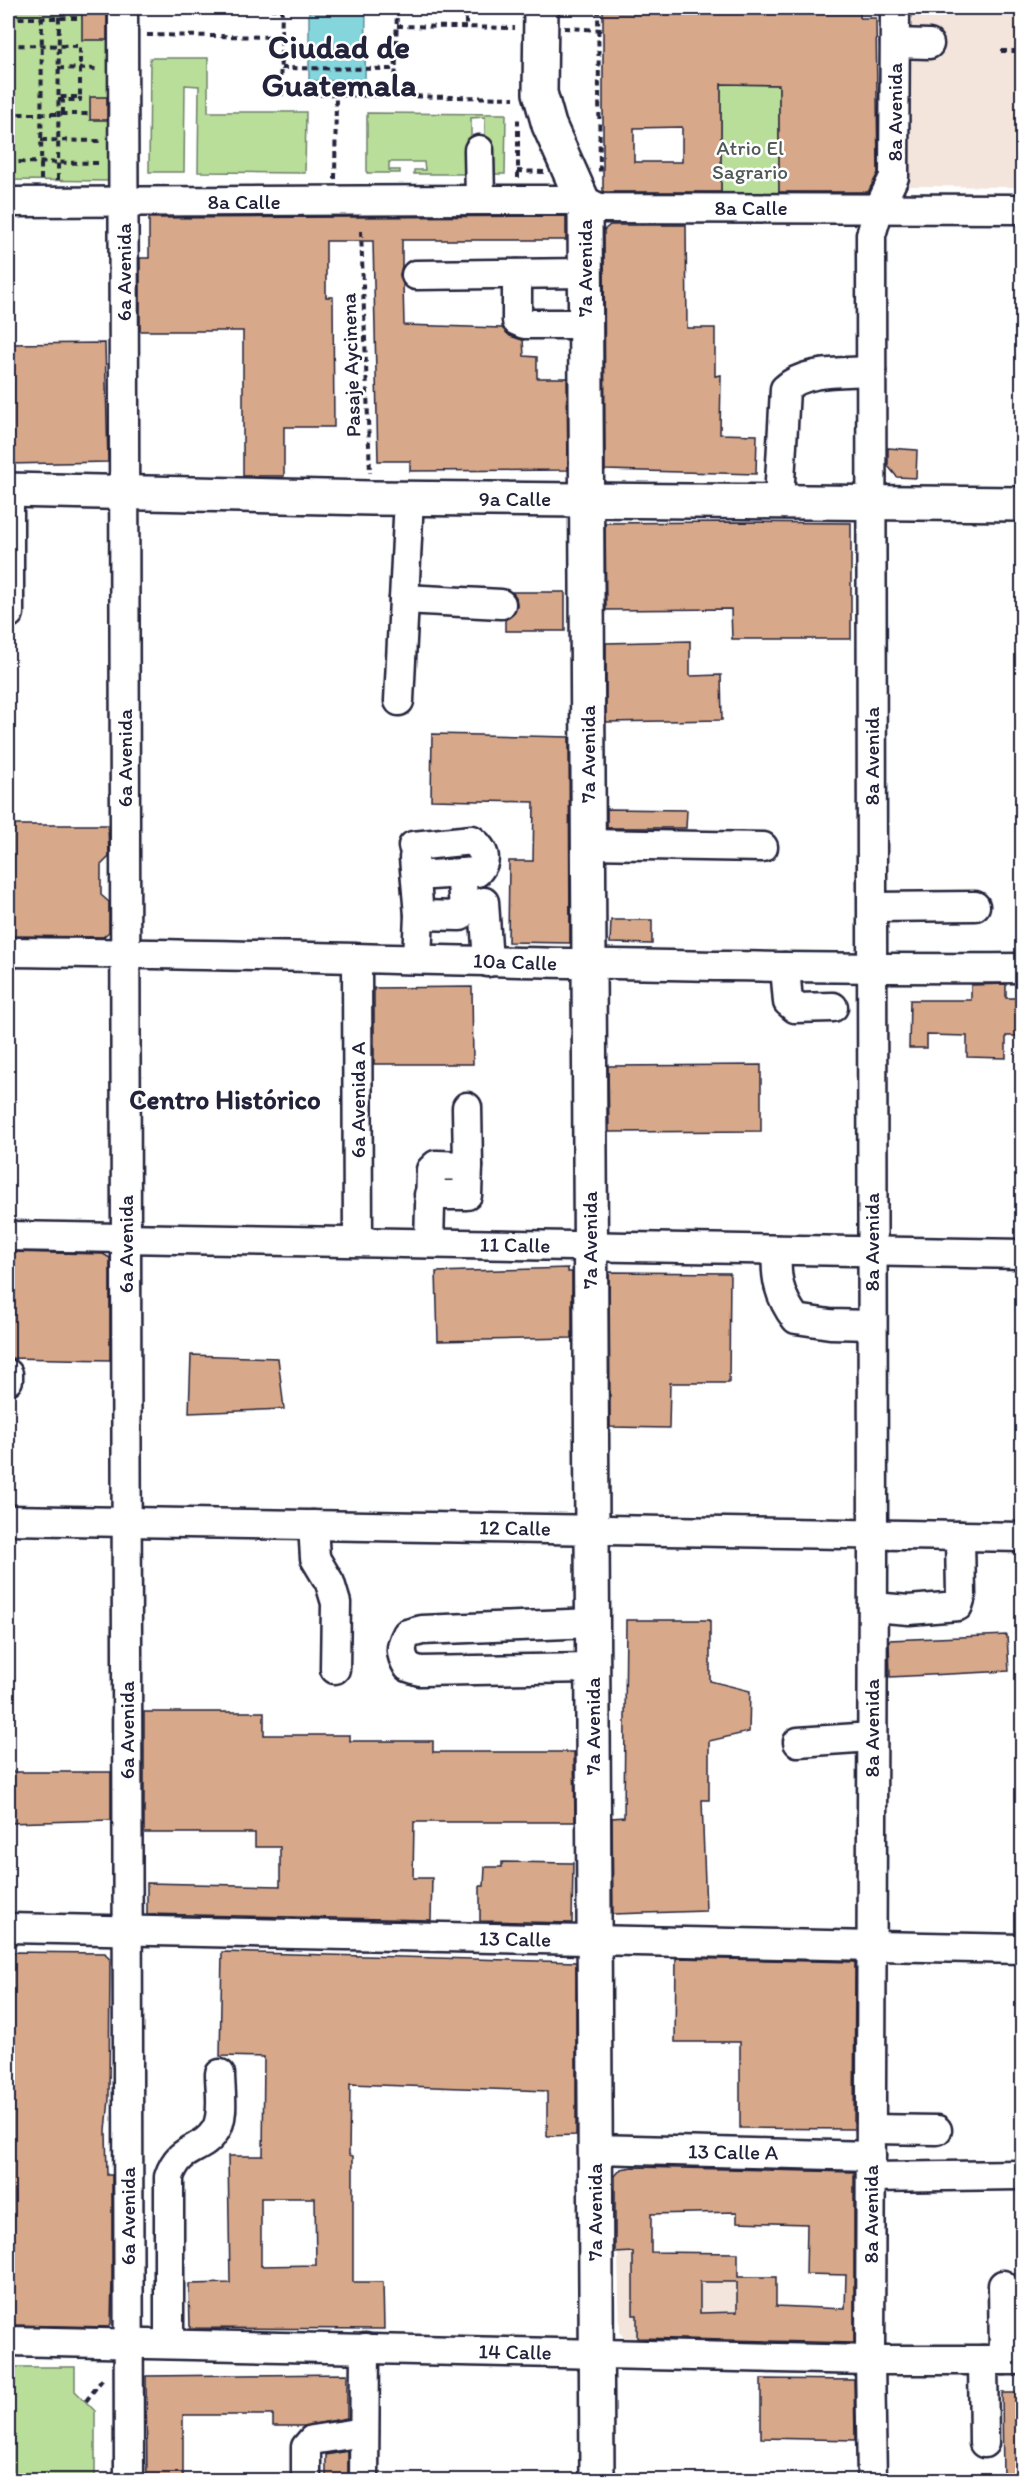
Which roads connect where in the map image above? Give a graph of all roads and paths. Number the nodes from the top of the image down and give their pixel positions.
1 (42, 8) edge
2 (59, 8) edge
3 (215, 8) edge
4 (282, 8) edge
5 (396, 8) edge
6 (466, 8) edge
7 (598, 8) edge
8 (895, 8) edge
9 (123, 17) edge
10 (8, 18) edge
11 (42, 18) junction
12 (59, 18) junction
13 (82, 18) dead end
14 (545, 21) edge
15 (397, 26) junction
16 (466, 27) junction
17 (601, 30) junction
18 (281, 38) junction
19 (895, 43) junction
20 (929, 44) dead end
21 (8, 45) edge
22 (41, 46) junction
23 (59, 46) junction
24 (1001, 51) dead end
25 (1023, 51) edge
26 (58, 68) junction
27 (280, 68) junction
28 (80, 69) junction
29 (97, 69) dead end
30 (395, 69) junction
31 (336, 94) junction
32 (395, 96) junction
33 (60, 99) junction
34 (542, 100) junction
35 (8, 114) edge
36 (41, 114) junction
37 (61, 114) junction
38 (90, 114) dead end
39 (41, 140) junction
40 (58, 140) junction
41 (101, 141) dead end
42 (479, 150) dead end
43 (8, 162) edge
44 (41, 162) junction
45 (58, 163) junction
46 (101, 163) dead end
47 (480, 200) junction
48 (334, 201) junction
49 (8, 202) edge
50 (49, 202) junction
51 (123, 202) junction
52 (591, 204) junction
53 (879, 208) junction
54 (1023, 209) edge
55 (361, 231) dead end
56 (585, 273) junction
57 (517, 274) junction
58 (416, 275) dead end
59 (585, 324) junction
60 (871, 371) junction
61 (8, 490) edge
62 (124, 493) junction
63 (371, 498) junction
64 (409, 498) junction
65 (586, 499) junction
66 (778, 500) junction
67 (871, 501) junction
68 (1023, 504) edge
69 (404, 599) junction
70 (501, 604) dead end
71 (9, 613) dead end
72 (399, 701) dead end
73 (588, 844) junction
74 (763, 847) dead end
75 (461, 873) junction
76 (416, 876) junction
77 (484, 902) dead end
78 (975, 906) dead end
79 (873, 908) junction
80 (419, 915) junction
81 (8, 952) edge
82 (125, 953) junction
83 (417, 958) junction
84 (357, 959) junction
85 (488, 962) junction
86 (589, 964) junction
87 (785, 967) junction
88 (1023, 968) edge
89 (873, 969) junction
90 (833, 1007) dead end
91 (466, 1107) dead end
92 (8, 1236) edge
93 (126, 1238) junction
94 (358, 1241) junction
95 (429, 1243) junction
96 (590, 1246) junction
97 (777, 1250) junction
98 (872, 1252) junction
99 (1023, 1254) edge
100 (872, 1325) junction
101 (8, 1374) edge
102 (8, 1380) edge
103 (8, 1520) edge
104 (126, 1522) junction
105 (313, 1525) junction
106 (592, 1530) junction
107 (873, 1534) junction
108 (960, 1536) junction
109 (1023, 1537) edge
110 (873, 1606) junction
111 (593, 1623) junction
112 (592, 1668) junction
113 (335, 1669) dead end
114 (872, 1737) junction
115 (798, 1742) dead end
116 (8, 1928) edge
117 (127, 1930) junction
118 (594, 1940) junction
119 (872, 1946) junction
120 (1023, 1949) edge
121 (220, 2074) dead end
122 (937, 2130) dead end
123 (595, 2149) junction
124 (871, 2154) junction
125 (1020, 2175) dead end
126 (1003, 2285) dead end
127 (8, 2341) edge
128 (128, 2343) junction
129 (169, 2344) junction
130 (365, 2348) junction
131 (596, 2353) junction
132 (870, 2360) junction
133 (1003, 2360) edge
134 (109, 2371) dead end
135 (86, 2401) dead end
136 (364, 2432) junction
137 (984, 2443) dead end
138 (129, 2481) edge
139 (306, 2481) edge
140 (364, 2481) edge
141 (597, 2481) edge
142 (872, 2481) edge

1 - 11 path
2 - 12 path
3 - 4 path
3 - 9 path
4 - 18 path
5 - 15 path
6 - 16 path
7 - 17 path
8 - 19 street, 8a Avenida
9 - 18 path
9 - 51 street, 6a Avenida
10 - 11 path
11 - 12 path
11 - 22 path
12 - 13 path
12 - 23 path
14 - 16 path
14 - 17 path
14 - 34 main road, 7a Avenida
15 - 16 path
15 - 30 path
17 - 52 path
18 - 27 path
19 - 20 street
19 - 53 street, 8a Avenida
21 - 22 path
22 - 23 path
22 - 36 path
23 - 26 path
23 - 28 path
24 - 25 path
26 - 28 path
26 - 33 path
27 - 30 path
27 - 31 path
28 - 29 path
28 - 33 path
30 - 32 path
31 - 32 path
31 - 48 path
32 - 34 path
33 - 37 path
34 - 52 main road, 7a Avenida
35 - 36 path
36 - 37 path
36 - 39 path
37 - 38 path
37 - 40 path
39 - 40 path
39 - 44 path
40 - 41 path
40 - 45 path
42 - 47 street
43 - 44 path
44 - 45 path
44 - 50 path
45 - 46 path
45 - 50 path
47 - 48 street, 8a Calle
47 - 52 street, 8a Calle
48 - 51 street, 8a Calle
49 - 50 street, 8a Calle
50 - 51 street, 8a Calle
51 - 62 street, 6a Avenida
52 - 53 street, 8a Calle
52 - 56 main road, 7a Avenida
53 - 54 street, 8a Calle
53 - 60 street, 8a Avenida
55 - 63 path, Pasaje Aycinena
56 - 57 street
56 - 59 main road, 7a Avenida
57 - 58 street
57 - 59 street
59 - 65 main road, 7a Avenida
60 - 66 street
60 - 67 street, 8a Avenida
61 - 62 main road, 9a Calle
61 - 71 street
62 - 63 main road, 9a Calle
62 - 82 street, 6a Avenida
63 - 64 main road, 9a Calle
64 - 65 main road, 9a Calle
64 - 69 street
65 - 66 main road, 9a Calle
65 - 73 main road, 7a Avenida
66 - 67 main road, 9a Calle
67 - 68 main road, 9a Calle
67 - 79 street, 8a Avenida
69 - 70 street
69 - 72 street
73 - 74 street
73 - 86 main road, 7a Avenida
75 - 76 street
75 - 76 street
75 - 80 street
76 - 80 street
77 - 85 street
78 - 79 street
79 - 89 street, 8a Avenida
80 - 83 street
81 - 82 street, 10a Calle
82 - 84 street, 10a Calle
82 - 93 street, 6a Avenida
83 - 84 street, 10a Calle
83 - 85 street, 10a Calle
84 - 94 street, 6a Avenida A
85 - 86 street, 10a Calle
86 - 87 street, 10a Calle
86 - 96 main road, 7a Avenida
87 - 89 street, 10a Calle
87 - 90 street
88 - 89 street, 10a Calle
89 - 98 street, 8a Avenida
91 - 95 street
92 - 93 street, 11 Calle
93 - 94 street, 11 Calle
93 - 104 street, 6a Avenida
94 - 95 street, 11 Calle
95 - 96 street, 11 Calle
96 - 97 street, 11 Calle
96 - 106 main road, 7a Avenida
97 - 98 street, 11 Calle
97 - 100 street
98 - 99 street, 11 Calle
98 - 100 street, 8a Avenida
100 - 107 street, 8a Avenida
101 - 102 street
103 - 104 street, 12 Calle
104 - 105 street, 12 Calle
104 - 117 street, 6a Avenida
105 - 106 street, 12 Calle
105 - 113 street
106 - 107 street, 12 Calle
106 - 111 main road, 7a Avenida
107 - 108 street, 12 Calle
107 - 110 street, 8a Avenida
108 - 109 street, 12 Calle
108 - 110 street
110 - 114 street, 8a Avenida
111 - 112 main road, 7a Avenida
111 - 112 street
112 - 118 main road, 7a Avenida
114 - 115 street
114 - 119 street, 8a Avenida
116 - 117 street, 13 Calle
117 - 118 street, 13 Calle
117 - 128 street, 6a Avenida
118 - 119 street, 13 Calle
118 - 123 main road, 7a Avenida
119 - 120 street, 13 Calle
119 - 124 street, 8a Avenida
121 - 129 street
122 - 124 street
123 - 124 street, 13 Calle A
123 - 131 main road, 7a Avenida
124 - 125 street
124 - 132 street, 8a Avenida
126 - 133 street
127 - 128 street, 14 Calle
128 - 129 street, 14 Calle
128 - 138 street, 6a Avenida
129 - 130 street, 14 Calle
130 - 131 street, 14 Calle
130 - 136 street
131 - 132 street, 14 Calle
131 - 141 main road, 7a Avenida
132 - 133 street, 14 Calle
132 - 142 street, 8a Avenida
133 - 137 street
134 - 135 path
136 - 139 street
136 - 140 street

